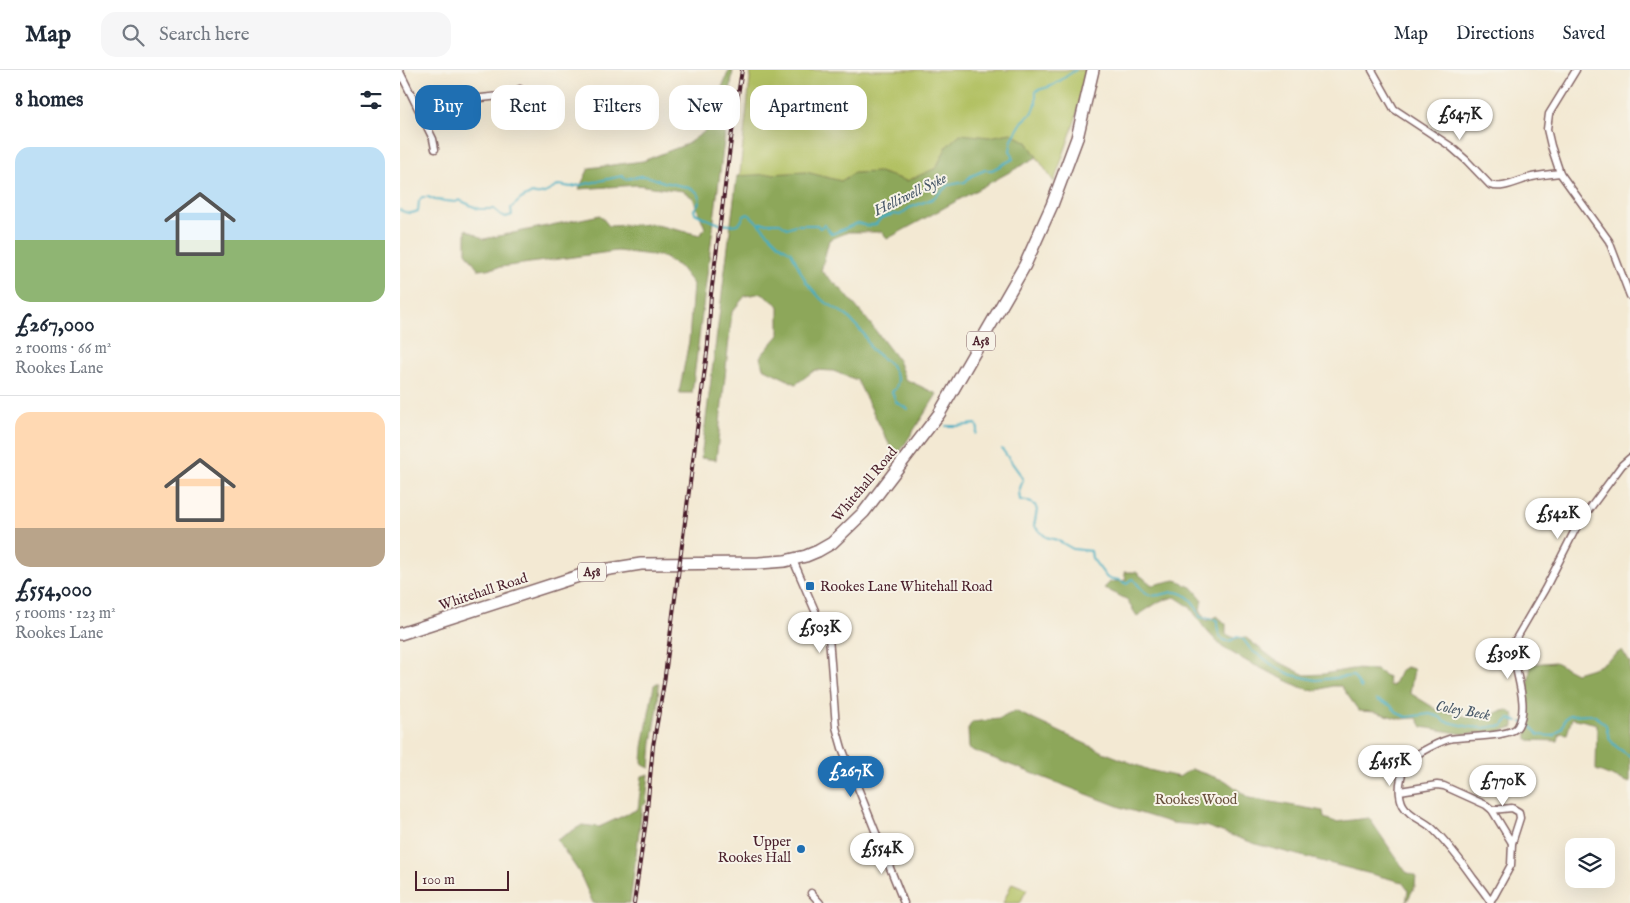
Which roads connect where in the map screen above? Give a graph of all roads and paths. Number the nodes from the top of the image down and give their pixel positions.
1 (1093, 70) edge
2 (1372, 70) edge
3 (1576, 70) edge
4 (400, 72) edge
5 (415, 102) edge
6 (429, 130) edge
7 (435, 149) dead end
8 (1560, 173) junction
9 (1630, 296) edge
10 (1630, 458) edge
11 (793, 560) junction
12 (400, 634) edge
13 (1400, 791) junction
14 (1492, 810) junction
15 (1512, 842) junction
16 (811, 893) dead end
17 (1490, 902) edge
18 (820, 903) edge
19 (904, 903) edge

1 - 11 highway, Whitehall Road / A58
2 - 8 street
3 - 8 street
4 - 5 street
6 - 7 street
8 - 9 street
10 - 13 street
11 - 12 highway, Whitehall Road / A58
11 - 19 street
13 - 14 street
13 - 17 street
14 - 15 street
14 - 15 street
15 - 17 street
16 - 18 street

